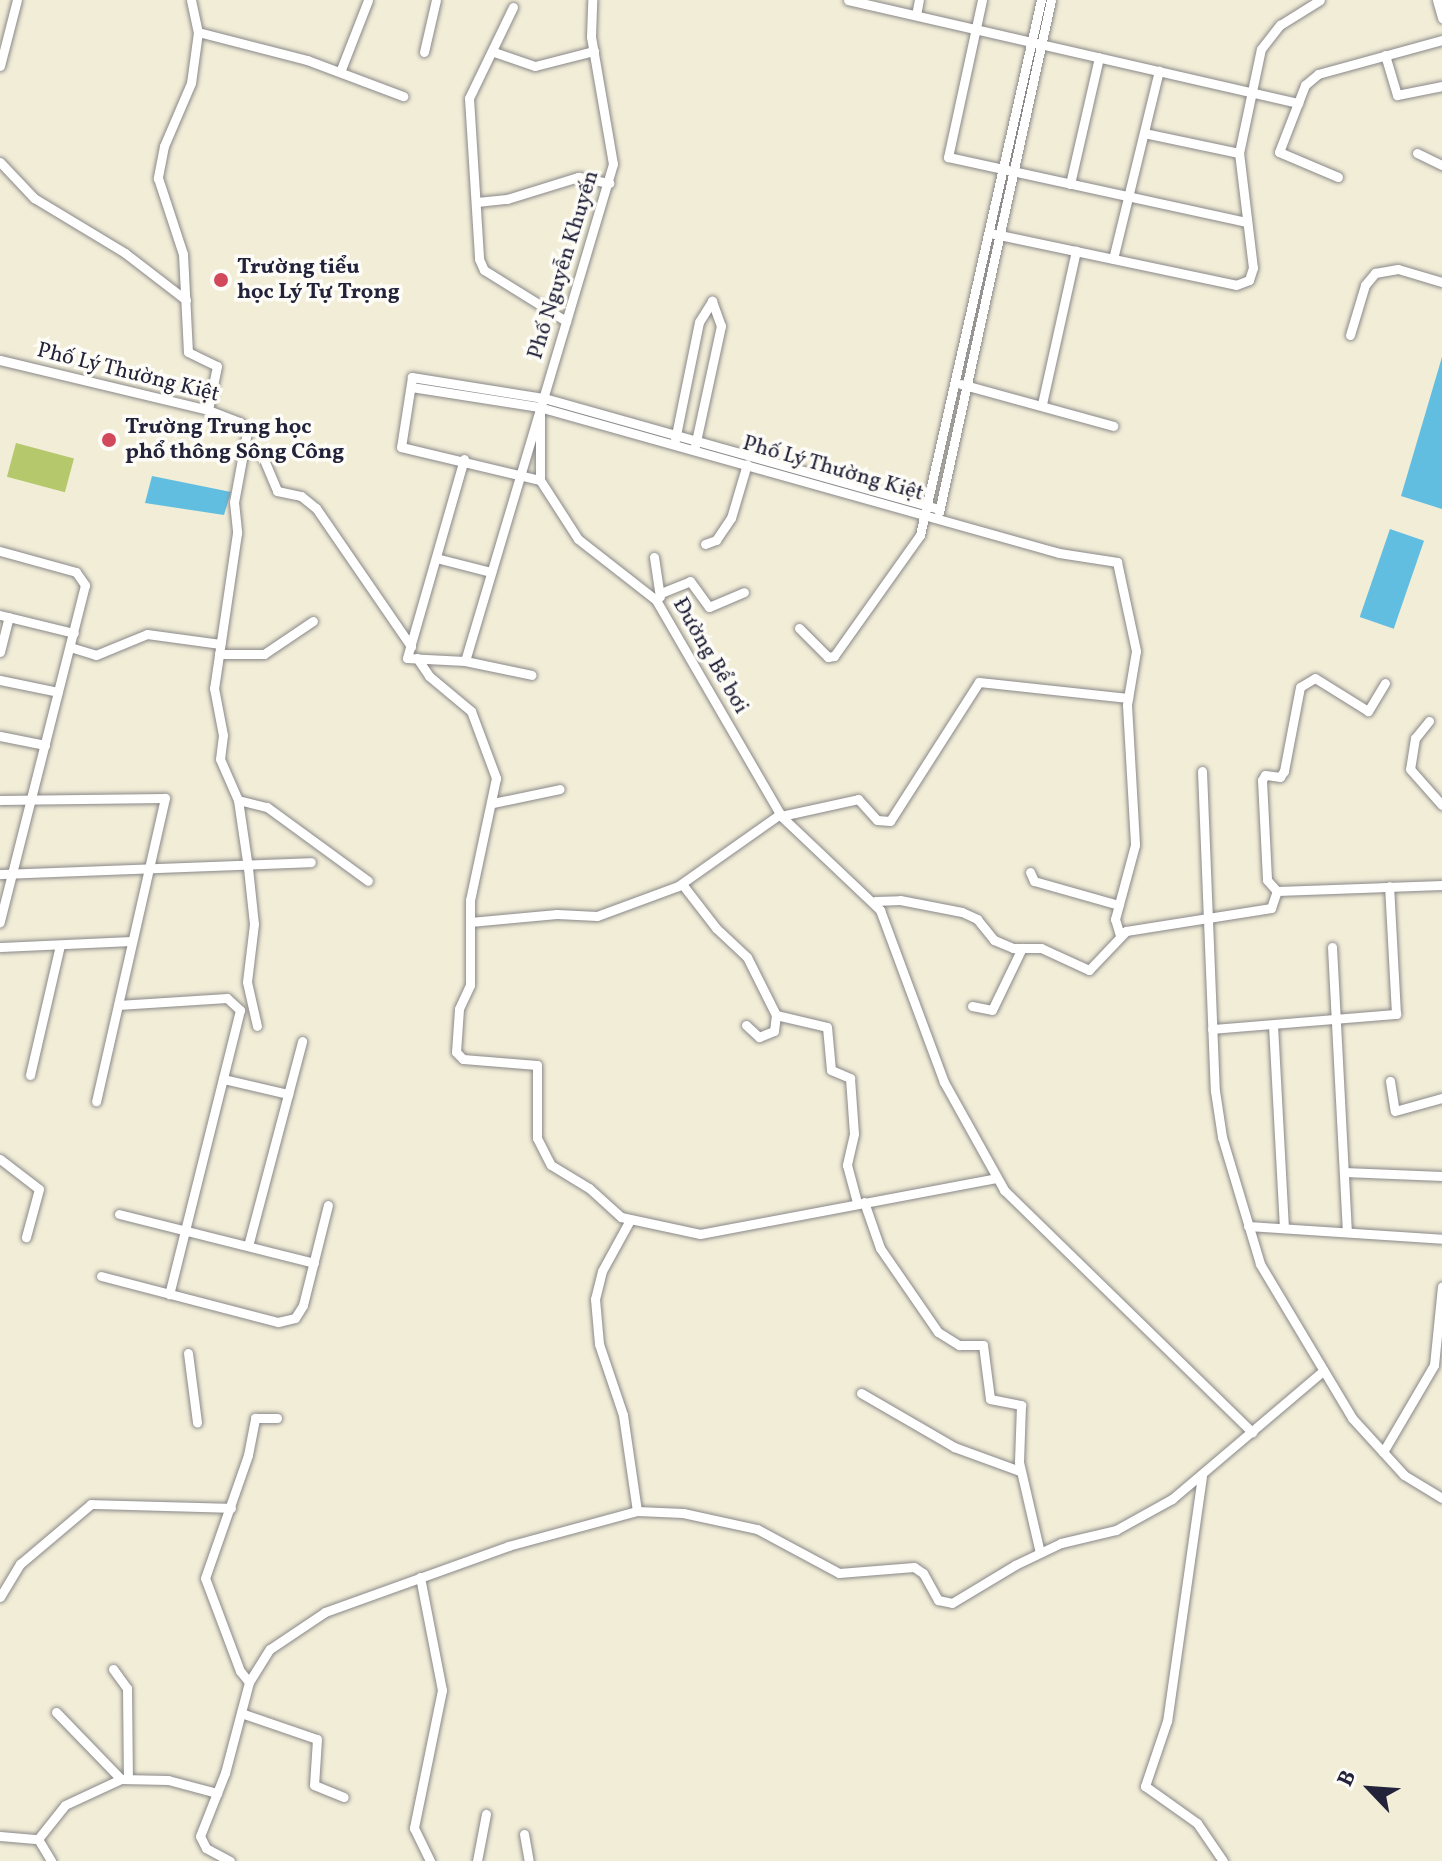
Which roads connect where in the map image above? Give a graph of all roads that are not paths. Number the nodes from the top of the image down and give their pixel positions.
1 (17, 0) edge
2 (191, 0) edge
3 (368, 0) edge
4 (436, 0) edge
5 (592, 0) edge
6 (848, 0) edge
7 (919, 0) edge
8 (982, 0) edge
9 (1041, 0) edge
10 (1051, 0) edge
11 (1320, 0) edge
12 (1437, 0) edge
13 (513, 7) dead end
14 (916, 15) junction
15 (1442, 18) edge
16 (976, 29) junction
17 (198, 32) junction
18 (1442, 40) edge
19 (1037, 43) junction
20 (594, 51) junction
21 (424, 52) dead end
22 (494, 52) junction
23 (1385, 55) junction
24 (1099, 57) junction
25 (0, 66) edge
26 (1159, 71) junction
27 (340, 72) junction
28 (1442, 86) edge
29 (1250, 92) junction
30 (403, 96) dead end
31 (1298, 103) junction
32 (1144, 133) junction
33 (1239, 153) junction
34 (1417, 153) dead end
35 (0, 162) edge
36 (1442, 165) edge
37 (1009, 171) junction
38 (1338, 177) dead end
39 (609, 183) junction
40 (1070, 184) junction
41 (1129, 195) junction
42 (477, 202) junction
43 (1247, 222) junction
44 (995, 234) junction
45 (1076, 251) junction
46 (1113, 259) junction
47 (1442, 282) edge
48 (186, 300) junction
49 (566, 321) junction
50 (1350, 335) dead end
51 (0, 360) edge
52 (962, 384) junction
53 (541, 402) junction
54 (1042, 404) junction
55 (208, 410) junction
56 (1113, 426) dead end
57 (675, 439) junction
58 (695, 445) junction
59 (247, 451) junction
60 (464, 459) junction
61 (747, 464) junction
62 (520, 473) junction
63 (540, 480) junction
64 (934, 512) junction
65 (705, 544) dead end
66 (0, 551) edge
67 (654, 557) dead end
68 (436, 558) junction
69 (491, 572) junction
70 (744, 592) dead end
71 (659, 596) junction
72 (5, 616) edge
73 (313, 621) dead end
74 (799, 628) dead end
75 (74, 633) junction
76 (411, 646) junction
77 (70, 647) junction
78 (220, 649) junction
79 (0, 652) edge
80 (417, 658) junction
81 (465, 661) junction
82 (532, 675) dead end
83 (0, 680) edge
84 (1385, 683) dead end
85 (58, 692) junction
86 (1128, 698) junction
87 (1429, 721) dead end
88 (0, 736) edge
89 (45, 745) junction
90 (1202, 771) dead end
91 (560, 789) dead end
92 (0, 800) edge
93 (238, 800) junction
94 (30, 801) junction
95 (493, 803) junction
96 (1442, 805) edge
97 (780, 815) junction
98 (311, 862) dead end
99 (247, 865) junction
100 (149, 869) junction
101 (1030, 872) dead end
102 (0, 874) edge
103 (12, 874) junction
104 (368, 881) dead end
105 (682, 884) junction
106 (1442, 885) edge
107 (1389, 886) junction
108 (1277, 891) junction
109 (875, 901) junction
110 (1119, 905) junction
111 (1201, 919) junction
112 (0, 922) edge
113 (470, 922) junction
114 (1120, 935) junction
115 (132, 941) junction
116 (60, 945) junction
117 (0, 947) edge
118 (1332, 947) dead end
119 (1022, 948) junction
120 (118, 1005) junction
121 (972, 1006) dead end
122 (776, 1015) junction
123 (1335, 1022) junction
124 (746, 1025) dead end
125 (1273, 1025) junction
126 (257, 1026) dead end
127 (1212, 1029) junction
128 (302, 1041) dead end
129 (30, 1075) dead end
130 (223, 1079) junction
131 (1390, 1081) dead end
132 (288, 1094) junction
133 (1442, 1098) edge
134 (96, 1101) dead end
135 (0, 1159) edge
136 (1344, 1172) junction
137 (1442, 1176) edge
138 (995, 1178) junction
139 (861, 1202) junction
140 (328, 1205) dead end
141 (119, 1214) dead end
142 (630, 1220) junction
143 (1248, 1226) junction
144 (1284, 1228) junction
145 (184, 1230) junction
146 (1347, 1232) junction
147 (26, 1237) dead end
148 (1442, 1239) edge
149 (248, 1246) junction
150 (314, 1263) junction
151 (101, 1276) dead end
152 (1442, 1286) edge
153 (169, 1294) junction
154 (188, 1353) dead end
155 (1322, 1372) junction
156 (861, 1393) dead end
157 (277, 1418) dead end
158 (197, 1422) dead end
159 (1252, 1432) junction
160 (1383, 1452) junction
161 (1020, 1471) junction
162 (1202, 1476) junction
163 (1442, 1498) edge
164 (231, 1508) junction
165 (637, 1511) junction
166 (1040, 1553) junction
167 (420, 1577) junction
168 (0, 1597) edge
169 (113, 1669) dead end
170 (249, 1682) junction
171 (56, 1712) dead end
172 (241, 1713) junction
173 (124, 1778) junction
174 (217, 1793) junction
175 (344, 1797) dead end
176 (486, 1814) dead end
177 (524, 1834) dead end
178 (0, 1836) edge
179 (38, 1839) junction
180 (1217, 1859) edge
181 (51, 1861) edge
182 (230, 1861) edge
183 (430, 1861) edge
184 (477, 1861) edge
185 (529, 1861) edge

1 - 25 street
2 - 17 street
3 - 27 street
4 - 21 street
5 - 20 street, Phố Nguyễn Khuyến
6 - 14 street
7 - 14 street
8 - 16 street
9 - 19 street
10 - 19 street
11 - 29 street
12 - 15 street
13 - 22 street
14 - 16 street
16 - 19 street
16 - 37 street
17 - 27 street
17 - 48 street
18 - 23 street
19 - 24 street
19 - 37 street
20 - 22 street
20 - 39 street, Phố Nguyễn Khuyến
22 - 42 street
23 - 28 street
23 - 31 street
24 - 26 street
24 - 40 street
26 - 29 street
26 - 32 street
27 - 30 street
29 - 31 street
29 - 33 street
31 - 38 street
32 - 33 street
32 - 41 street
33 - 43 street
34 - 36 street
35 - 48 street
37 - 40 street
37 - 44 street
39 - 42 street
39 - 49 street, Phố Nguyễn Khuyến
40 - 41 street
41 - 43 street
41 - 46 street
42 - 49 street
43 - 46 street
44 - 45 street
44 - 52 street
45 - 46 street
45 - 54 street
47 - 50 street
48 - 55 street
49 - 53 street, Phố Nguyễn Khuyến
51 - 55 street, Phố Lý Thường Kiệt
52 - 54 street
52 - 64 street
53 - 57 street, Phố Lý Thường Kiệt
53 - 60 street, Phố Lý Thường Kiệt
53 - 62 street, Phố Nguyễn Khuyến
53 - 63 street
54 - 56 street
55 - 59 street, Phố Lý Thường Kiệt
57 - 58 street, Phố Lý Thường Kiệt
57 - 58 street
58 - 61 street, Phố Lý Thường Kiệt
58 - 64 street, Phố Lý Thường Kiệt
59 - 76 street
59 - 78 street
60 - 62 street
60 - 68 street
61 - 64 street, Phố Lý Thường Kiệt
61 - 65 street
62 - 63 street
62 - 69 street, Phố Nguyễn Khuyến
63 - 71 street, Đường Bể bơi
64 - 74 street
64 - 86 street, Phố Lý Thường Kiệt
66 - 75 street
67 - 71 street
68 - 69 street
68 - 76 street
69 - 81 street, Phố Nguyễn Khuyến
70 - 71 street
71 - 97 street, Đường Bể bơi
72 - 75 street
72 - 79 street
73 - 78 street
75 - 77 street
76 - 80 street
77 - 78 street
77 - 85 street
78 - 93 street
80 - 81 street
80 - 95 street
81 - 82 street
83 - 85 street
84 - 108 street
85 - 89 street
86 - 97 street
86 - 110 street
87 - 96 street
88 - 89 street
89 - 94 street
90 - 111 street
91 - 95 street
92 - 94 street
93 - 99 street
93 - 104 street
94 - 100 street
94 - 103 street
95 - 113 street
97 - 105 street
97 - 109 street, Đường Bể bơi
98 - 99 street
99 - 100 street
99 - 126 street
100 - 103 street
100 - 115 street
101 - 110 street
102 - 103 street
103 - 112 street
105 - 113 street
105 - 122 street
106 - 107 street
107 - 108 street
107 - 123 street
108 - 111 street
109 - 119 street
109 - 138 street
110 - 114 street
111 - 114 street
111 - 127 street
113 - 142 street
114 - 119 street
115 - 116 street
115 - 120 street
116 - 117 street
116 - 129 street
118 - 123 street
119 - 121 street
120 - 130 street
120 - 134 street
122 - 124 street
122 - 139 street
123 - 125 street
123 - 136 street
125 - 127 street
125 - 144 street
127 - 143 street
128 - 132 street
130 - 132 street
130 - 145 street
131 - 133 street
132 - 149 street
135 - 147 street
136 - 137 street
136 - 146 street
138 - 139 street
138 - 159 street
139 - 142 street
139 - 161 street
140 - 150 street
141 - 145 street
142 - 165 street
143 - 144 street
143 - 155 street
144 - 146 street
145 - 149 street
145 - 153 street
146 - 148 street
149 - 150 street
150 - 153 street
151 - 153 street
152 - 160 street
154 - 158 street
155 - 159 street
155 - 160 street
156 - 161 street
157 - 164 street
159 - 162 street
160 - 163 street
161 - 166 street
162 - 166 street
162 - 180 street
164 - 168 street
164 - 170 street
165 - 166 street
165 - 167 street
167 - 170 street
167 - 183 street
169 - 173 street
170 - 172 street
171 - 173 street
172 - 174 street
172 - 175 street
173 - 174 street
173 - 179 street
174 - 182 street
176 - 184 street
177 - 185 street
178 - 179 street
179 - 181 street

